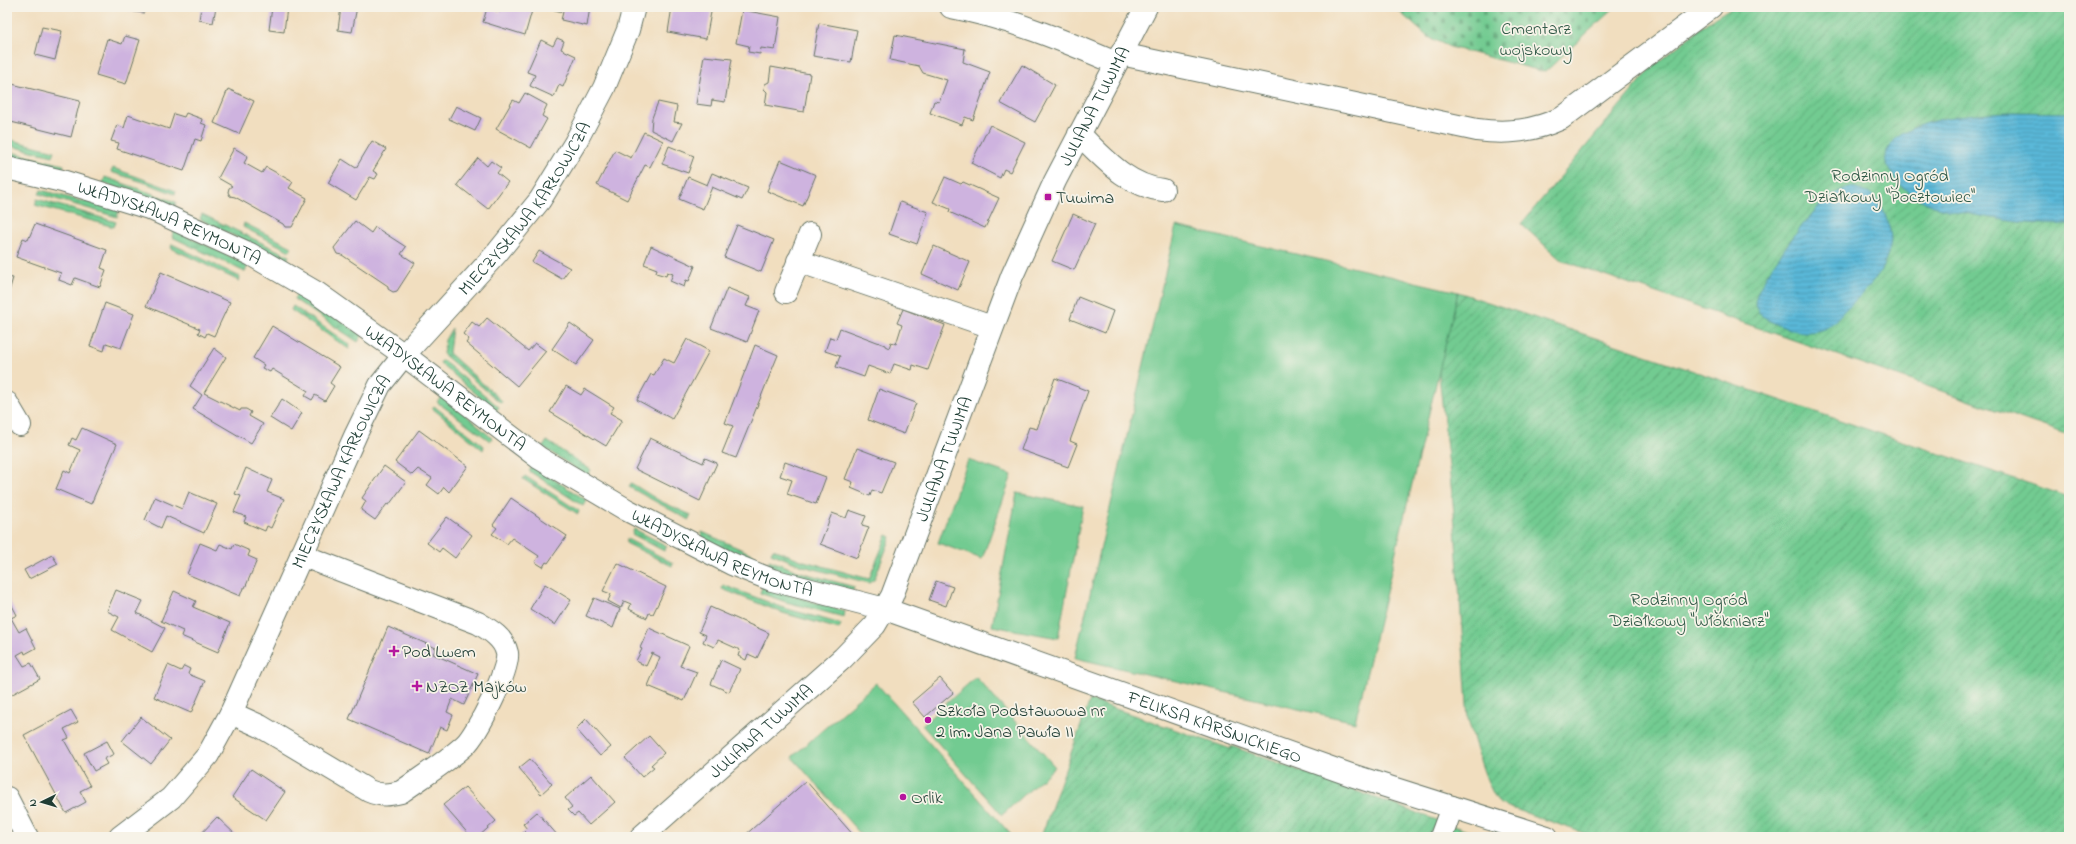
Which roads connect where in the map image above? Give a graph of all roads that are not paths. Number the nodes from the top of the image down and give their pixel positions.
1 (634, 7) edge
2 (951, 7) edge
3 (1146, 7) edge
4 (1711, 7) edge
5 (1118, 59) junction
6 (1079, 134) junction
7 (7, 168) edge
8 (1163, 190) dead end
9 (810, 234) dead end
10 (798, 261) junction
11 (786, 292) dead end
12 (992, 327) junction
13 (404, 355) junction
14 (7, 403) edge
15 (20, 425) dead end
16 (301, 555) junction
17 (885, 609) junction
18 (231, 713) junction
19 (7, 798) edge
20 (1452, 807) junction
21 (27, 837) edge
22 (120, 837) edge
23 (641, 837) edge
24 (1441, 837) edge
25 (1547, 837) edge

1 - 13 street, MIECZYSŁAWA KARŁOWICZA
2 - 5 street
3 - 5 street, JULIANA TUWIMA
4 - 5 street
5 - 6 street, JULIANA TUWIMA
6 - 8 street
6 - 12 street, JULIANA TUWIMA
7 - 13 street, WŁADYSŁAWA REYMONTA
9 - 10 street
10 - 11 street
10 - 12 street
12 - 17 street, JULIANA TUWIMA
13 - 16 street, MIECZYSŁAWA KARŁOWICZA
13 - 17 street, WŁADYSŁAWA REYMONTA
14 - 15 street
16 - 18 street, MIECZYSŁAWA KARŁOWICZA
16 - 18 street
17 - 20 street, FELIKSA KARŚNICKIEGO
17 - 23 street, JULIANA TUWIMA
18 - 22 street, MIECZYSŁAWA KARŁOWICZA
19 - 21 street
20 - 24 street
20 - 25 street, FELIKSA KARŚNICKIEGO

